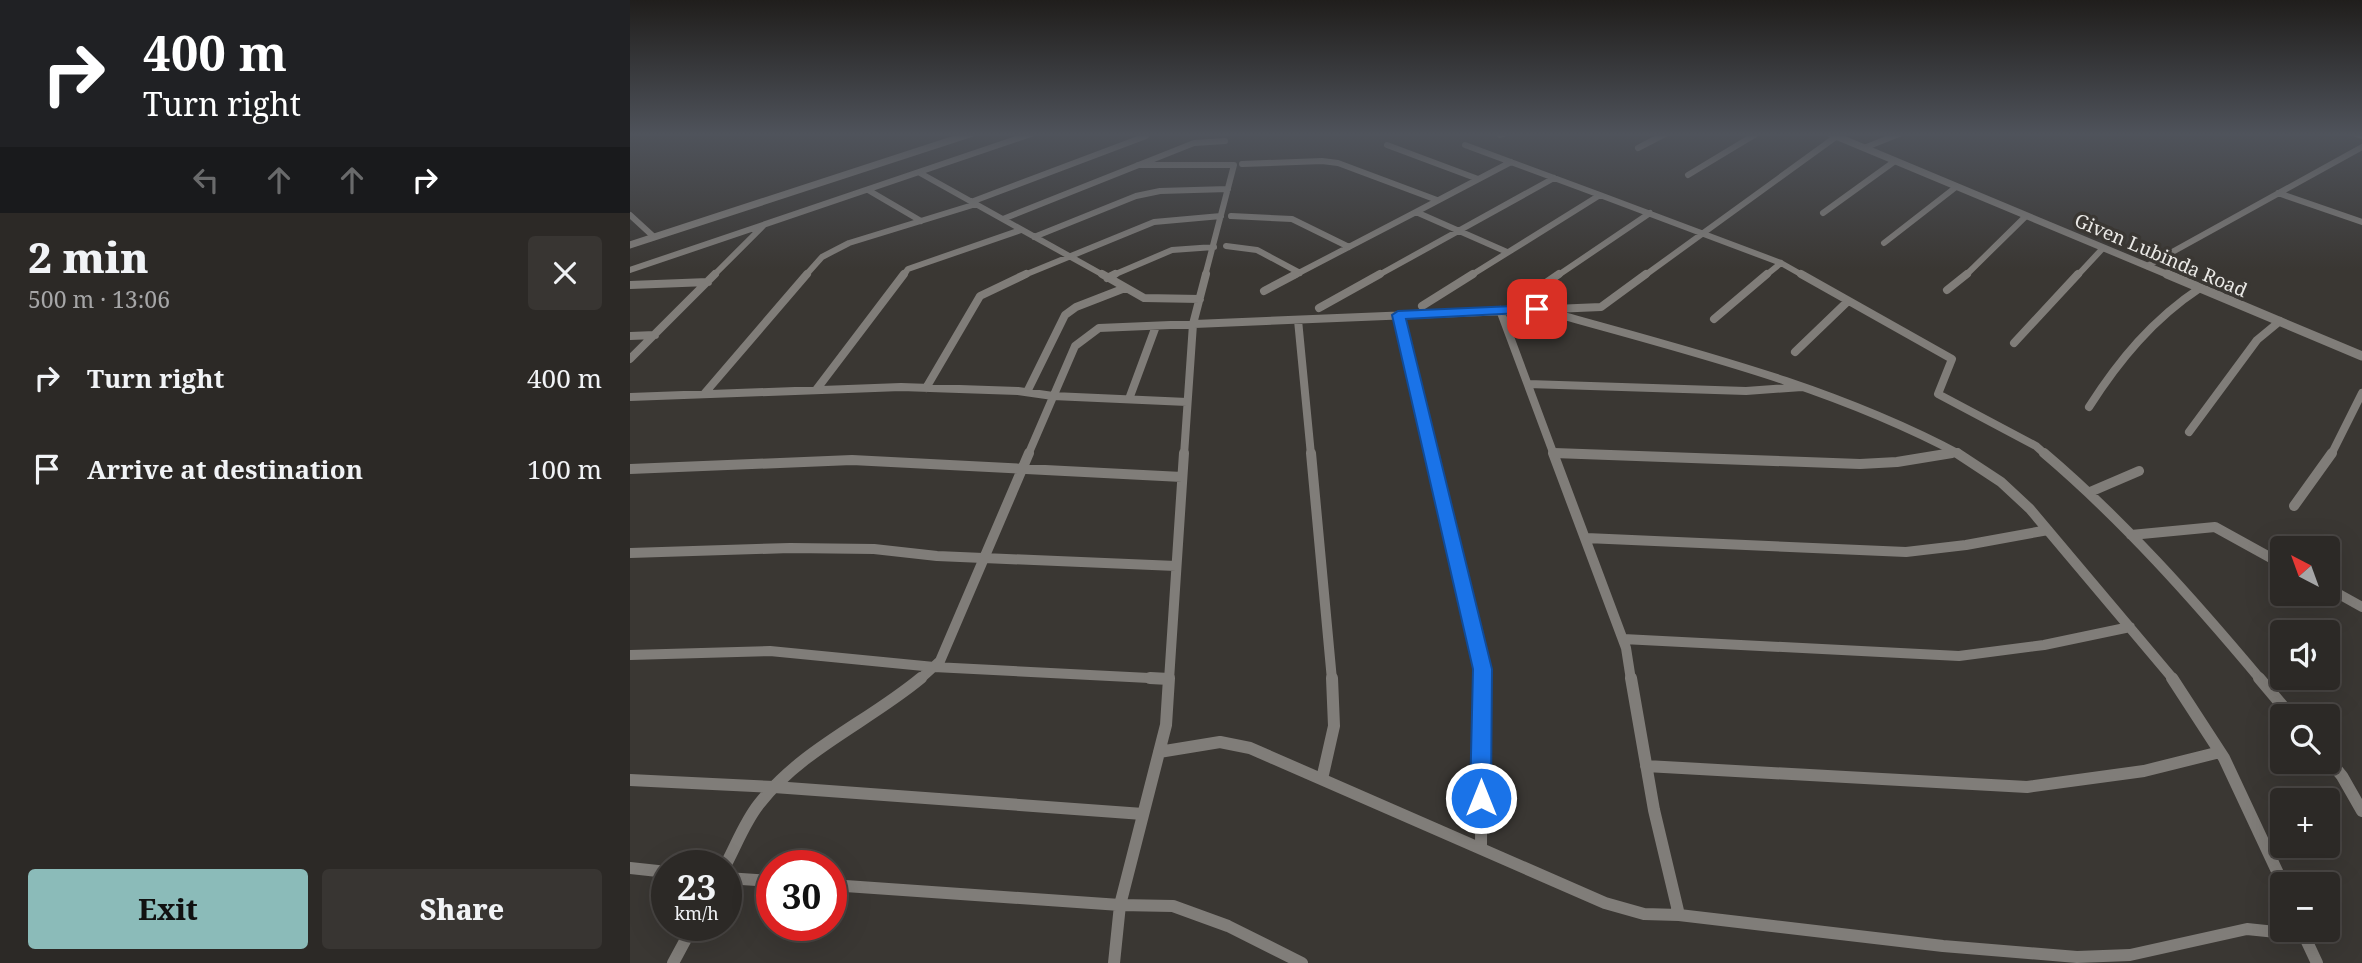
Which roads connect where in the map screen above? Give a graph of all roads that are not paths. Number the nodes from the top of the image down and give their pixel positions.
1 (832, 179) edge
2 (902, 179) edge
3 (930, 179) edge
4 (1035, 179) edge
5 (1103, 179) edge
6 (1231, 179) edge
7 (1381, 179) edge
8 (1478, 179) edge
9 (1552, 179) edge
10 (1557, 179) edge
11 (1776, 179) edge
12 (1870, 179) edge
13 (1937, 179) edge
14 (2305, 179) edge
15 (1956, 187) junction
16 (1228, 189) junction
17 (868, 190) junction
18 (2278, 193) junction
19 (1600, 195) junction
20 (1437, 200) junction
21 (973, 203) junction
22 (1416, 212) junction
23 (1650, 213) junction
24 (1823, 213) dead end
25 (630, 215) edge
26 (1226, 216) junction
27 (2026, 216) junction
28 (1003, 219) junction
29 (921, 221) junction
30 (2362, 222) edge
31 (766, 224) junction
32 (1021, 230) junction
33 (1459, 232) junction
34 (1704, 233) junction
35 (654, 237) junction
36 (1034, 237) junction
37 (1884, 243) dead end
38 (630, 245) edge
39 (1226, 246) dead end
40 (1214, 247) junction
41 (1349, 247) junction
42 (2103, 248) junction
43 (1507, 253) junction
44 (1071, 257) junction
45 (1781, 263) junction
46 (2147, 266) junction
47 (630, 271) edge
48 (1300, 273) junction
49 (1107, 278) junction
50 (708, 282) junction
51 (630, 285) edge
52 (1125, 288) junction
53 (2200, 288) junction
54 (1947, 290) dead end
55 (1264, 291) dead end
56 (1200, 299) junction
57 (1520, 301) dead end
58 (1847, 302) junction
59 (1422, 306) dead end
60 (1319, 308) dead end
61 (1537, 309) junction
62 (1500, 310) junction
63 (1398, 315) junction
64 (1714, 319) dead end
65 (1298, 320) junction
66 (2280, 321) junction
67 (1192, 324) junction
68 (1156, 326) junction
69 (655, 335) junction
70 (630, 336) edge
71 (2014, 343) dead end
72 (1795, 352) dead end
73 (2362, 356) edge
74 (630, 359) edge
75 (1528, 384) junction
76 (1807, 387) junction
77 (926, 388) junction
78 (816, 390) junction
79 (1027, 392) junction
80 (2362, 393) edge
81 (704, 394) junction
82 (1054, 396) junction
83 (630, 397) edge
84 (1129, 399) junction
85 (1187, 402) junction
86 (2089, 407) dead end
87 (2189, 432) dead end
88 (1957, 452) junction
89 (1554, 453) junction
90 (1023, 467) junction
91 (630, 469) edge
92 (2139, 471) dead end
93 (1182, 477) junction
94 (2090, 492) junction
95 (2294, 506) dead end
96 (2048, 530) junction
97 (2132, 535) junction
98 (1586, 538) junction
99 (630, 553) edge
100 (2270, 557) edge
101 (984, 558) junction
102 (1176, 566) junction
103 (2340, 595) edge
104 (2362, 607) edge
105 (2130, 627) junction
106 (1623, 639) junction
107 (630, 655) edge
108 (934, 667) junction
109 (1169, 679) junction
110 (2281, 704) edge
111 (1159, 752) junction
112 (2220, 752) junction
113 (1646, 766) junction
114 (2340, 774) edge
115 (630, 779) edge
116 (1322, 779) junction
117 (774, 787) junction
118 (2362, 811) edge
119 (1143, 814) junction
120 (1481, 847) junction
121 (734, 850) edge
122 (630, 869) edge
123 (651, 871) edge
124 (2278, 872) edge
125 (847, 886) edge
126 (1120, 905) junction
127 (1679, 915) junction
128 (2270, 930) edge
129 (685, 941) edge
130 (2308, 942) edge
131 (673, 963) edge
132 (1114, 963) edge
133 (1302, 963) edge
134 (2317, 963) edge

1 - 35 street
2 - 17 street
3 - 21 street
4 - 21 street
5 - 28 street
6 - 16 street
7 - 20 street
8 - 20 street
9 - 33 street
10 - 19 street
11 - 34 street
12 - 24 street
13 - 15 street, Given Lubinda Road
14 - 18 street
15 - 27 street, Given Lubinda Road
15 - 37 street
16 - 26 street
16 - 36 street
17 - 29 street
17 - 31 street
18 - 30 street
18 - 46 street
19 - 23 street
19 - 43 street
20 - 22 street
21 - 28 street
21 - 29 street
22 - 33 street
22 - 41 street
23 - 34 street
23 - 57 street
25 - 35 street
26 - 40 street
26 - 41 street
26 - 44 street
27 - 42 street, Given Lubinda Road
27 - 54 street
28 - 32 street
29 - 81 street
31 - 47 street
31 - 50 street
32 - 36 street
32 - 78 street
33 - 43 street
33 - 60 street
34 - 45 street
34 - 61 street
35 - 38 street
36 - 44 street
39 - 48 street
40 - 49 street
40 - 56 street
41 - 48 street
42 - 46 street, Given Lubinda Road
42 - 71 street
43 - 59 street
44 - 49 street
44 - 77 street
45 - 58 street
45 - 64 street
46 - 53 street, Given Lubinda Road
48 - 55 street
49 - 52 street
50 - 51 street
50 - 69 street
52 - 56 street
52 - 79 street
53 - 66 street, Given Lubinda Road
53 - 86 street
56 - 67 street
58 - 72 street
58 - 94 street
61 - 62 street
61 - 76 street
62 - 63 street
62 - 75 street
63 - 65 street
63 - 120 street
65 - 67 street
65 - 116 street
66 - 73 street, Given Lubinda Road
66 - 87 street
67 - 68 street
67 - 85 street
68 - 82 street
68 - 84 street
69 - 70 street
69 - 74 street
75 - 76 street
75 - 89 street
76 - 88 street
77 - 78 street
77 - 79 street
78 - 81 street
79 - 82 street
80 - 95 street
81 - 83 street
82 - 84 street
82 - 90 street
84 - 85 street
85 - 93 street
88 - 89 street
88 - 96 street
89 - 98 street
90 - 91 street
90 - 93 street
90 - 101 street
92 - 94 street
93 - 102 street
94 - 97 street
96 - 98 street
96 - 105 street
97 - 100 street
97 - 110 street
98 - 106 street
99 - 101 street
101 - 102 street
101 - 108 street
102 - 109 street
103 - 104 street
105 - 106 street
105 - 112 street
106 - 113 street
107 - 108 street
108 - 109 street
108 - 117 street
109 - 111 street
111 - 116 street
111 - 119 street
112 - 113 street
112 - 124 street
113 - 127 street
114 - 118 street
115 - 117 street
116 - 120 street
117 - 119 street
117 - 121 street
119 - 126 street
120 - 127 street
122 - 123 street
125 - 126 street
126 - 132 street
126 - 133 street
127 - 128 street
129 - 131 street
130 - 134 street

